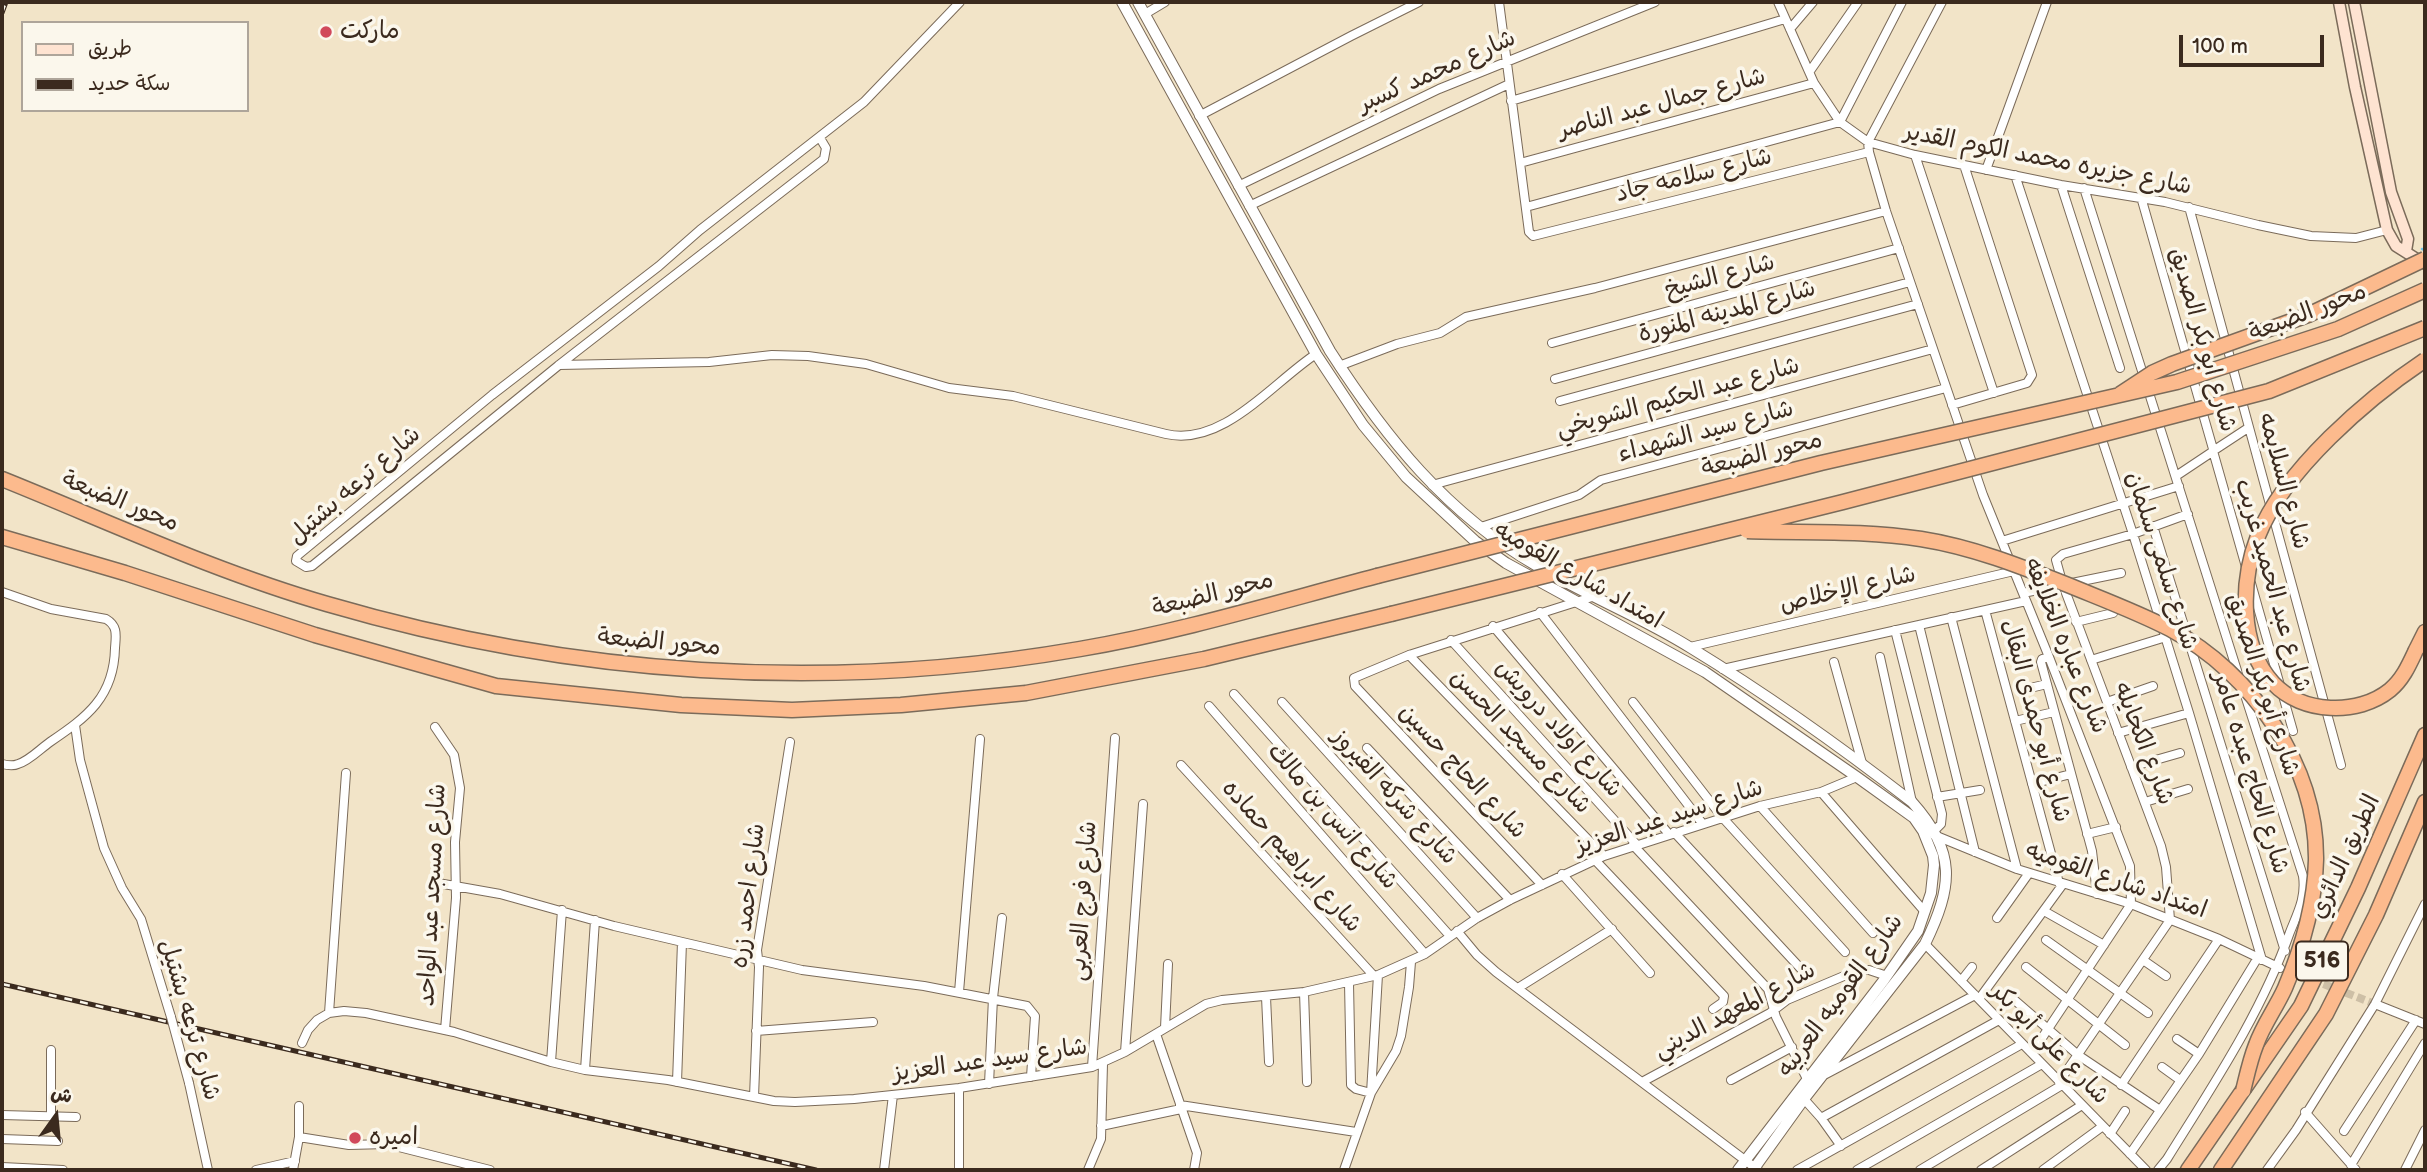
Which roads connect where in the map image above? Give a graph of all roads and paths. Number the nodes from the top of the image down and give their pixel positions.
1 (960, 2) edge
2 (1122, 2) edge
3 (1138, 2) edge
4 (1165, 2) edge
5 (1419, 2) edge
6 (1500, 2) edge
7 (1655, 2) edge
8 (1778, 2) edge
9 (1813, 2) edge
10 (1858, 2) edge
11 (1902, 2) edge
12 (1942, 2) edge
13 (2047, 2) edge
14 (2339, 2) edge
15 (2354, 2) edge
16 (1145, 14) junction
17 (1785, 19) junction
18 (1790, 29) junction
19 (1507, 60) junction
20 (1810, 71) junction
21 (1814, 83) junction
22 (1509, 84) junction
23 (1511, 101) junction
24 (1199, 116) junction
25 (1840, 122) junction
26 (820, 138) junction
27 (1868, 142) junction
28 (1869, 152) junction
29 (1915, 155) junction
30 (1520, 163) junction
31 (1964, 165) junction
32 (1986, 170) junction
33 (2015, 175) junction
34 (2061, 185) junction
35 (1238, 186) junction
36 (2084, 188) junction
37 (2141, 197) junction
38 (1249, 206) junction
39 (1526, 207) junction
40 (2189, 207) junction
41 (1886, 211) junction
42 (2388, 230) junction
43 (1899, 248) junction
44 (2406, 251) junction
45 (2425, 262) edge
46 (1910, 282) junction
47 (2425, 290) edge
48 (1918, 304) junction
49 (2425, 327) edge
50 (1552, 343) dead end
51 (1933, 348) junction
52 (1316, 354) junction
53 (2425, 359) edge
54 (559, 365) junction
55 (1339, 366) junction
56 (2120, 368) dead end
57 (1555, 379) dead end
58 (1946, 388) junction
59 (1994, 393) junction
60 (2116, 397) junction
61 (1560, 401) dead end
62 (1952, 404) junction
63 (2248, 428) junction
64 (2213, 451) junction
65 (2176, 476) junction
66 (2, 479) edge
67 (1433, 485) junction
68 (2179, 486) junction
69 (2123, 503) junction
70 (2188, 514) junction
71 (2153, 526) junction
72 (1481, 527) junction
73 (1728, 531) junction
74 (2133, 534) junction
75 (2, 537) edge
76 (2002, 541) junction
77 (2014, 571) junction
78 (2121, 573) dead end
79 (2063, 585) junction
80 (2, 592) edge
81 (1592, 597) junction
82 (2024, 597) junction
83 (1575, 602) junction
84 (1985, 610) junction
85 (1540, 612) junction
86 (2113, 613) dead end
87 (1951, 617) junction
88 (2076, 622) junction
89 (1919, 625) junction
90 (1493, 626) junction
91 (1895, 630) junction
92 (2425, 632) edge
93 (2166, 637) junction
94 (1451, 640) junction
95 (1690, 647) junction
96 (1409, 654) junction
97 (1880, 657) dead end
98 (2049, 657) junction
99 (2091, 660) junction
100 (1834, 662) dead end
101 (1723, 669) junction
102 (2047, 684) junction
103 (2153, 686) dead end
104 (2026, 689) dead end
105 (1234, 694) dead end
106 (1282, 702) dead end
107 (1633, 702) dead end
108 (2107, 702) junction
109 (1209, 706) dead end
110 (2054, 712) junction
111 (2189, 713) junction
112 (2015, 721) junction
113 (75, 725) junction
114 (435, 727) dead end
115 (2293, 731) dead end
116 (2118, 733) junction
117 (2425, 735) edge
118 (1115, 738) dead end
119 (980, 739) dead end
120 (790, 742) dead end
121 (1367, 748) dead end
122 (2180, 753) dead end
123 (1862, 763) junction
124 (2, 764) edge
125 (1181, 765) dead end
126 (2341, 765) dead end
127 (2131, 767) junction
128 (346, 773) dead end
129 (2071, 774) junction
130 (1857, 777) junction
131 (2032, 784) junction
132 (2188, 789) dead end
133 (1980, 790) dead end
134 (1821, 792) junction
135 (1961, 793) junction
136 (1937, 797) junction
137 (1912, 802) junction
138 (2145, 802) junction
139 (2425, 802) edge
140 (1143, 804) dead end
141 (1760, 806) junction
142 (1722, 817) junction
143 (1702, 824) junction
144 (2116, 827) junction
145 (1671, 833) junction
146 (1931, 833) junction
147 (2087, 834) junction
148 (1635, 845) junction
149 (1975, 852) junction
150 (1599, 858) junction
151 (2017, 869) junction
152 (2029, 873) junction
153 (1562, 874) junction
154 (438, 883) dead end
155 (2061, 884) junction
156 (1542, 885) junction
157 (456, 886) junction
158 (2097, 894) junction
159 (1510, 900) junction
160 (2131, 904) junction
161 (2425, 904) edge
162 (562, 911) junction
163 (2044, 911) junction
164 (1925, 912) junction
165 (1002, 918) dead end
166 (1477, 918) junction
167 (1997, 918) dead end
168 (595, 920) junction
169 (2170, 920) junction
170 (1612, 929) junction
171 (1454, 933) junction
172 (1873, 933) dead end
173 (2219, 939) junction
174 (2046, 940) dead end
175 (681, 942) junction
176 (1925, 944) junction
177 (2104, 945) junction
178 (2285, 951) junction
179 (1845, 952) dead end
180 (1425, 954) junction
181 (757, 959) junction
182 (2143, 960) junction
183 (2260, 960) junction
184 (1411, 962) junction
185 (1168, 964) dead end
186 (1972, 967) dead end
187 (2026, 967) dead end
188 (2278, 967) junction
189 (2088, 969) junction
190 (1803, 971) dead end
191 (1650, 973) dead end
192 (1376, 975) junction
193 (1887, 976) junction
194 (2166, 976) dead end
195 (1961, 981) junction
196 (1349, 983) junction
197 (1518, 988) junction
198 (959, 992) junction
199 (1304, 992) junction
200 (2120, 993) junction
201 (1266, 997) junction
202 (1977, 997) junction
203 (2011, 997) dead end
204 (993, 998) junction
205 (2067, 999) junction
206 (2375, 1004) junction
207 (1713, 1009) dead end
208 (1775, 1010) junction
209 (329, 1013) junction
210 (2148, 1013) dead end
211 (1999, 1020) junction
212 (2416, 1020) junction
213 (873, 1022) dead end
214 (2099, 1024) junction
215 (2425, 1024) edge
216 (1165, 1028) junction
217 (2048, 1029) junction
218 (445, 1030) junction
219 (756, 1031) junction
220 (1157, 1034) junction
221 (2178, 1039) dead end
222 (302, 1043) dead end
223 (2425, 1043) edge
224 (2022, 1044) junction
225 (2126, 1045) dead end
226 (1792, 1047) junction
227 (51, 1050) dead end
228 (1125, 1052) junction
229 (2032, 1054) junction
230 (2199, 1054) junction
231 (2078, 1055) junction
232 (551, 1062) junction
233 (1269, 1062) dead end
234 (1103, 1064) junction
235 (2042, 1064) junction
236 (1092, 1067) junction
237 (2162, 1067) dead end
238 (585, 1070) junction
239 (1824, 1075) junction
240 (1031, 1077) junction
241 (1807, 1079) junction
242 (1731, 1080) dead end
243 (2180, 1080) junction
244 (677, 1082) junction
245 (1307, 1082) dead end
246 (1642, 1082) junction
247 (2061, 1083) junction
248 (989, 1084) junction
249 (2121, 1085) junction
250 (959, 1088) junction
251 (1812, 1089) junction
252 (2243, 1091) junction
253 (1371, 1093) junction
254 (893, 1095) junction
255 (754, 1097) junction
256 (1804, 1099) junction
257 (2082, 1105) junction
258 (299, 1106) dead end
259 (1180, 1107) junction
260 (2160, 1110) junction
261 (2126, 1111) dead end
262 (2305, 1112) junction
263 (2, 1115) edge
264 (51, 1116) junction
265 (76, 1117) dead end
266 (1821, 1118) junction
267 (1101, 1126) junction
268 (2103, 1126) junction
269 (2425, 1130) edge
270 (2344, 1131) dead end
271 (1356, 1132) junction
272 (2110, 1133) junction
273 (299, 1136) junction
274 (2, 1139) edge
275 (58, 1141) dead end
276 (1841, 1146) junction
277 (2130, 1154) junction
278 (1745, 1160) junction
279 (295, 1161) junction
280 (2352, 1165) edge
281 (2, 1167) edge
282 (63, 1170) edge
283 (208, 1170) edge
284 (256, 1170) edge
285 (293, 1170) edge
286 (490, 1170) edge
287 (884, 1170) edge
288 (959, 1170) edge
289 (1088, 1170) edge
290 (1194, 1170) edge
291 (1344, 1170) edge
292 (1738, 1170) edge
293 (1755, 1170) edge
294 (1797, 1170) edge
295 (1857, 1170) edge
296 (1920, 1170) edge
297 (1980, 1170) edge
298 (2043, 1170) edge
299 (2146, 1170) edge
300 (2158, 1170) edge
301 (2188, 1170) edge
302 (2221, 1170) edge
303 (2267, 1170) edge
304 (2340, 1170) edge
305 (2405, 1170) edge

1 - 26 street, شارع ترعه بشتيل
2 - 52 street, امتداد شارع القوميه
3 - 16 street, امتداد شارع القوميه
4 - 16 street
5 - 24 street
6 - 19 street
7 - 19 street, شارع محمد كسبر
8 - 17 street, شارع جزيره محمد الكوم القدير
9 - 18 street
10 - 20 street
11 - 25 street
12 - 27 street
13 - 32 street
14 - 42 main road
15 - 44 main road
16 - 24 street, امتداد شارع القوميه
17 - 18 street, شارع جزيره محمد الكوم القدير
17 - 23 street
18 - 20 street, شارع جزيره محمد الكوم القدير
19 - 22 street
19 - 35 street, شارع محمد كسبر
20 - 21 street, شارع جزيره محمد الكوم القدير
21 - 25 street, شارع جزيره محمد الكوم القدير
21 - 30 street, شارع جمال عبد الناصر
22 - 23 street
22 - 38 street
23 - 30 street
24 - 35 street, امتداد شارع القوميه
25 - 27 street, شارع جزيره محمد الكوم القدير
25 - 39 street
26 - 54 street, شارع ترعه بشتيل
26 - 54 street, شارع ترعه بشتيل
27 - 28 street, شارع عباره الخلايفه
27 - 29 street, شارع جزيره محمد الكوم القدير
28 - 39 street, شارع سلامه جاد
28 - 41 street, شارع عباره الخلايفه
29 - 31 street, شارع جزيره محمد الكوم القدير
29 - 59 street
30 - 39 street
31 - 32 street, شارع جزيره محمد الكوم القدير
31 - 59 street
32 - 33 street, شارع جزيره محمد الكوم القدير
33 - 34 street, شارع جزيره محمد الكوم القدير
33 - 69 street, شارع سلمى سلمان
34 - 36 street, شارع جزيره محمد الكوم القدير
34 - 56 street
35 - 38 street, امتداد شارع القوميه
36 - 37 street, شارع جزيره محمد الكوم القدير
36 - 65 street, شارع أبو بكر الصديق
37 - 40 street, شارع جزيره محمد الكوم القدير
37 - 64 street, شارع ابو بكر الصديق
38 - 55 street, امتداد شارع القوميه
40 - 42 street, شارع جزيره محمد الكوم القدير
40 - 63 street, شارع السلايمه
41 - 43 street, شارع عباره الخلايفه
41 - 55 street
42 - 44 main road
43 - 46 street, شارع عباره الخلايفه
43 - 50 street, شارع الشيخ
44 - 45 main road
45 - 60 highway, bridge
46 - 48 street, شارع عباره الخلايفه
46 - 57 street, شارع المدينه المنورة
47 - 60 highway, محور الضبعة, bridge
48 - 51 street, شارع عباره الخلايفه
48 - 61 street
49 - 73 highway, bridge
51 - 58 street, شارع عباره الخلايفه
51 - 67 street, شارع عبد الحكيم الشويخي
52 - 54 street
52 - 83 street, امتداد شارع القوميه
53 - 92 highway, bridge
55 - 67 street, امتداد شارع القوميه
58 - 62 street, شارع عباره الخلايفه
58 - 72 street, شارع سيد الشهداء
59 - 62 street
60 - 66 highway, محور الضبعة, bridge
62 - 76 street, شارع عباره الخلايفه
63 - 64 street
63 - 126 street, شارع السلايمه
64 - 65 street, شارع ابو بكر الصديق
64 - 115 street, شارع عبد الحميد غريب
65 - 68 street, شارع أبو بكر الصديق
67 - 72 street, امتداد شارع القوميه
68 - 69 street
68 - 70 street, شارع أبو بكر الصديق
69 - 74 street, شارع سلمى سلمان
69 - 76 street
70 - 71 street
70 - 178 street, شارع أبو بكر الصديق
71 - 74 street
71 - 178 street, شارع الحاج عبده عامر
72 - 81 street, امتداد شارع القوميه
73 - 75 highway, bridge
73 - 252 highway, bridge
74 - 79 street, شارع الكحايله
74 - 93 street, شارع سلمى سلمان
76 - 77 street, شارع عباره الخلايفه
77 - 82 street, شارع عباره الخلايفه
77 - 95 street, شارع الإخلاص
78 - 79 street
79 - 82 street
79 - 88 street, شارع الكحايله
80 - 113 street
81 - 83 street
81 - 95 street, امتداد شارع القوميه
82 - 84 street
82 - 98 street, شارع عباره الخلايفه
83 - 85 street
83 - 130 street, امتداد شارع القوميه
84 - 87 street
84 - 112 street, شارع أبو حمدى البقال
85 - 90 street
85 - 143 street
86 - 88 street
87 - 89 street
87 - 151 street
88 - 99 street, شارع الكحايله
89 - 91 street
89 - 135 street
90 - 94 street
90 - 145 street
91 - 101 street
91 - 136 street
93 - 99 street
93 - 111 street, شارع سلمى سلمان
94 - 96 street
94 - 148 street, شارع اولاد درويش
95 - 101 street, امتداد شارع القوميه
96 - 150 street, شارع مسجد الحسن
96 - 156 street, شارع الحاج حسين
97 - 137 street
98 - 102 street
98 - 144 street, شارع عباره الخلايفه
99 - 108 street, شارع الكحايله
100 - 123 street
101 - 123 street, امتداد شارع القوميه
102 - 104 street
102 - 110 street
103 - 108 street
105 - 171 street, شارع المعهد الديني
106 - 166 street, شارع شركه الفيروز
107 - 142 street
108 - 116 street, شارع الكحايله
109 - 180 street, شارع انس بن مالك
110 - 112 street
110 - 129 street
111 - 116 street
111 - 183 street, شارع سلمى سلمان
112 - 131 street, شارع أبو حمدى البقال
113 - 124 street
113 - 283 street, شارع ترعه بشتيل, bridge
114 - 157 street, شارع مسجد عبد الواحد
116 - 127 street, شارع الكحايله
117 - 252 highway, الطريق الدائري / 516
118 - 236 street, شارع فرج العربى
119 - 198 street
120 - 181 street, شارع احمد زره
121 - 159 street
122 - 127 street
123 - 137 street, امتداد شارع القوميه
125 - 192 street, شارع ابراهيم حماده
127 - 138 street, شارع الكحايله
128 - 209 street
129 - 131 street
129 - 147 street
130 - 134 street, شارع سيد عبد العزيز
130 - 146 street, امتداد شارع القوميه
131 - 155 street, شارع أبو حمدى البقال
132 - 138 street
133 - 135 street
134 - 141 street, شارع سيد عبد العزيز
134 - 164 street
135 - 136 street
135 - 149 street
136 - 146 street
137 - 146 street, امتداد شارع القوميه
138 - 169 street, شارع الكحايله
139 - 302 highway, الطريق الدائري / 516
140 - 228 street
141 - 142 street, شارع سيد عبد العزيز
141 - 172 street
142 - 143 street, شارع سيد عبد العزيز
142 - 179 street
143 - 145 street, شارع سيد عبد العزيز
144 - 147 street
144 - 160 street, شارع عباره الخلايفه
145 - 148 street, شارع سيد عبد العزيز
145 - 190 street
146 - 149 street, امتداد شارع القوميه
146 - 164 street, شارع القوميه العربيه
146 - 176 street, شارع القوميه العربيه
147 - 158 street
148 - 150 street, شارع سيد عبد العزيز
148 - 208 street, شارع اولاد درويش
149 - 151 street, امتداد شارع القوميه
150 - 153 street, شارع سيد عبد العزيز
150 - 207 street, شارع مسجد الحسن
151 - 152 street, امتداد شارع القوميه
152 - 155 street, امتداد شارع القوميه
152 - 167 street
153 - 156 street, شارع سيد عبد العزيز
153 - 170 street
154 - 157 street
155 - 158 street, امتداد شارع القوميه
155 - 163 street
156 - 159 street, شارع سيد عبد العزيز
157 - 162 street
157 - 218 street, شارع مسجد عبد الواحد
158 - 160 street, امتداد شارع القوميه
159 - 166 street, شارع سيد عبد العزيز
160 - 169 street, امتداد شارع القوميه
160 - 177 street
161 - 206 street
162 - 168 street
162 - 232 street
163 - 177 street
163 - 202 street
164 - 193 street, شارع القوميه العربيه
165 - 204 street
166 - 171 street, شارع سيد عبد العزيز
168 - 175 street
168 - 238 street
169 - 173 street, امتداد شارع القوميه
169 - 182 street
170 - 191 street
170 - 197 street
171 - 180 street, شارع سيد عبد العزيز
171 - 197 street, شارع المعهد الديني
173 - 183 street, امتداد شارع القوميه
173 - 249 street
174 - 189 street
175 - 181 street
175 - 244 street
176 - 195 street, شارع على أبو بكر
176 - 239 street, شارع القوميه العربيه
177 - 189 street
178 - 188 street, شارع أبو بكر الصديق
180 - 184 street, شارع سيد عبد العزيز
181 - 198 street
181 - 219 street, شارع احمد زره
182 - 194 street
182 - 200 street
183 - 188 street, امتداد شارع القوميه
183 - 230 street
184 - 192 street, شارع سيد عبد العزيز
184 - 253 street
185 - 216 street
186 - 195 street
187 - 205 street
188 - 300 street, شارع أبو بكر الصديق
189 - 200 street
189 - 205 street
192 - 196 street, شارع سيد عبد العزيز
192 - 253 street
193 - 208 street, شارع المعهد الديني
193 - 241 street, شارع القوميه العربيه
195 - 202 street, شارع على أبو بكر
196 - 199 street, شارع سيد عبد العزيز
196 - 253 street
197 - 246 street, شارع المعهد الديني
198 - 204 street
199 - 201 street, شارع سيد عبد العزيز
199 - 245 street
200 - 210 street
200 - 214 street
201 - 216 street, شارع سيد عبد العزيز
201 - 233 street
202 - 211 street, شارع على أبو بكر
202 - 239 street
203 - 217 street
204 - 240 street
204 - 248 street
205 - 214 street
205 - 217 street
206 - 212 street
206 - 262 street
208 - 226 street, شارع اولاد درويش
208 - 246 street, شارع المعهد الديني
209 - 218 street, شارع سيد عبد العزيز
209 - 222 street
211 - 224 street, شارع على أبو بكر
211 - 266 street
212 - 215 street
212 - 270 street
213 - 219 street
214 - 225 street
214 - 231 street
216 - 220 street, شارع سيد عبد العزيز
217 - 229 street
217 - 231 street
218 - 232 street, شارع سيد عبد العزيز
219 - 255 street, شارع احمد زره
220 - 228 street, شارع سيد عبد العزيز
220 - 259 street
221 - 230 street
223 - 280 street
224 - 229 street, شارع على أبو بكر
224 - 276 street
226 - 241 street, شارع اولاد درويش
226 - 242 street
227 - 264 street
228 - 234 street, شارع سيد عبد العزيز
229 - 235 street, شارع على أبو بكر
230 - 243 street
231 - 247 street
231 - 249 street
232 - 238 street, شارع سيد عبد العزيز
234 - 236 street, شارع سيد عبد العزيز
234 - 267 street
235 - 247 street, شارع على أبو بكر
235 - 295 street
236 - 240 street, شارع سيد عبد العزيز
237 - 243 street
238 - 244 street, شارع سيد عبد العزيز
239 - 251 street, شارع القوميه العربيه
240 - 248 street, شارع سيد عبد العزيز
241 - 251 street, شارع اولاد درويش
241 - 278 street, شارع القوميه العربيه
243 - 260 street
244 - 255 street, شارع سيد عبد العزيز
246 - 278 street, شارع المعهد الديني
247 - 257 street, شارع على أبو بكر
247 - 296 street
248 - 250 street, شارع سيد عبد العزيز
249 - 260 street
250 - 254 street, شارع سيد عبد العزيز
250 - 288 street
251 - 256 street, شارع القوميه العربيه
252 - 301 highway, الطريق الدائري / 516
253 - 271 street
254 - 255 street, شارع سيد عبد العزيز
254 - 287 street
256 - 266 street
256 - 293 street, شارع القوميه العربيه
257 - 268 street, شارع على أبو بكر
257 - 297 street
258 - 273 street
259 - 267 street
259 - 271 street
259 - 290 street
260 - 277 street
261 - 272 street
262 - 280 street
262 - 303 street
263 - 264 street
264 - 265 street
266 - 276 street
267 - 289 street
268 - 272 street, شارع على أبو بكر
268 - 298 street
269 - 305 street
271 - 291 street
272 - 277 street, شارع على أبو بكر
273 - 279 street
273 - 286 street
274 - 275 street
276 - 294 street
277 - 299 street, شارع على أبو بكر
278 - 292 street, شارع القوميه العربيه
278 - 293 street, شارع المعهد الديني
279 - 284 street
279 - 285 street
280 - 304 street
281 - 282 street

